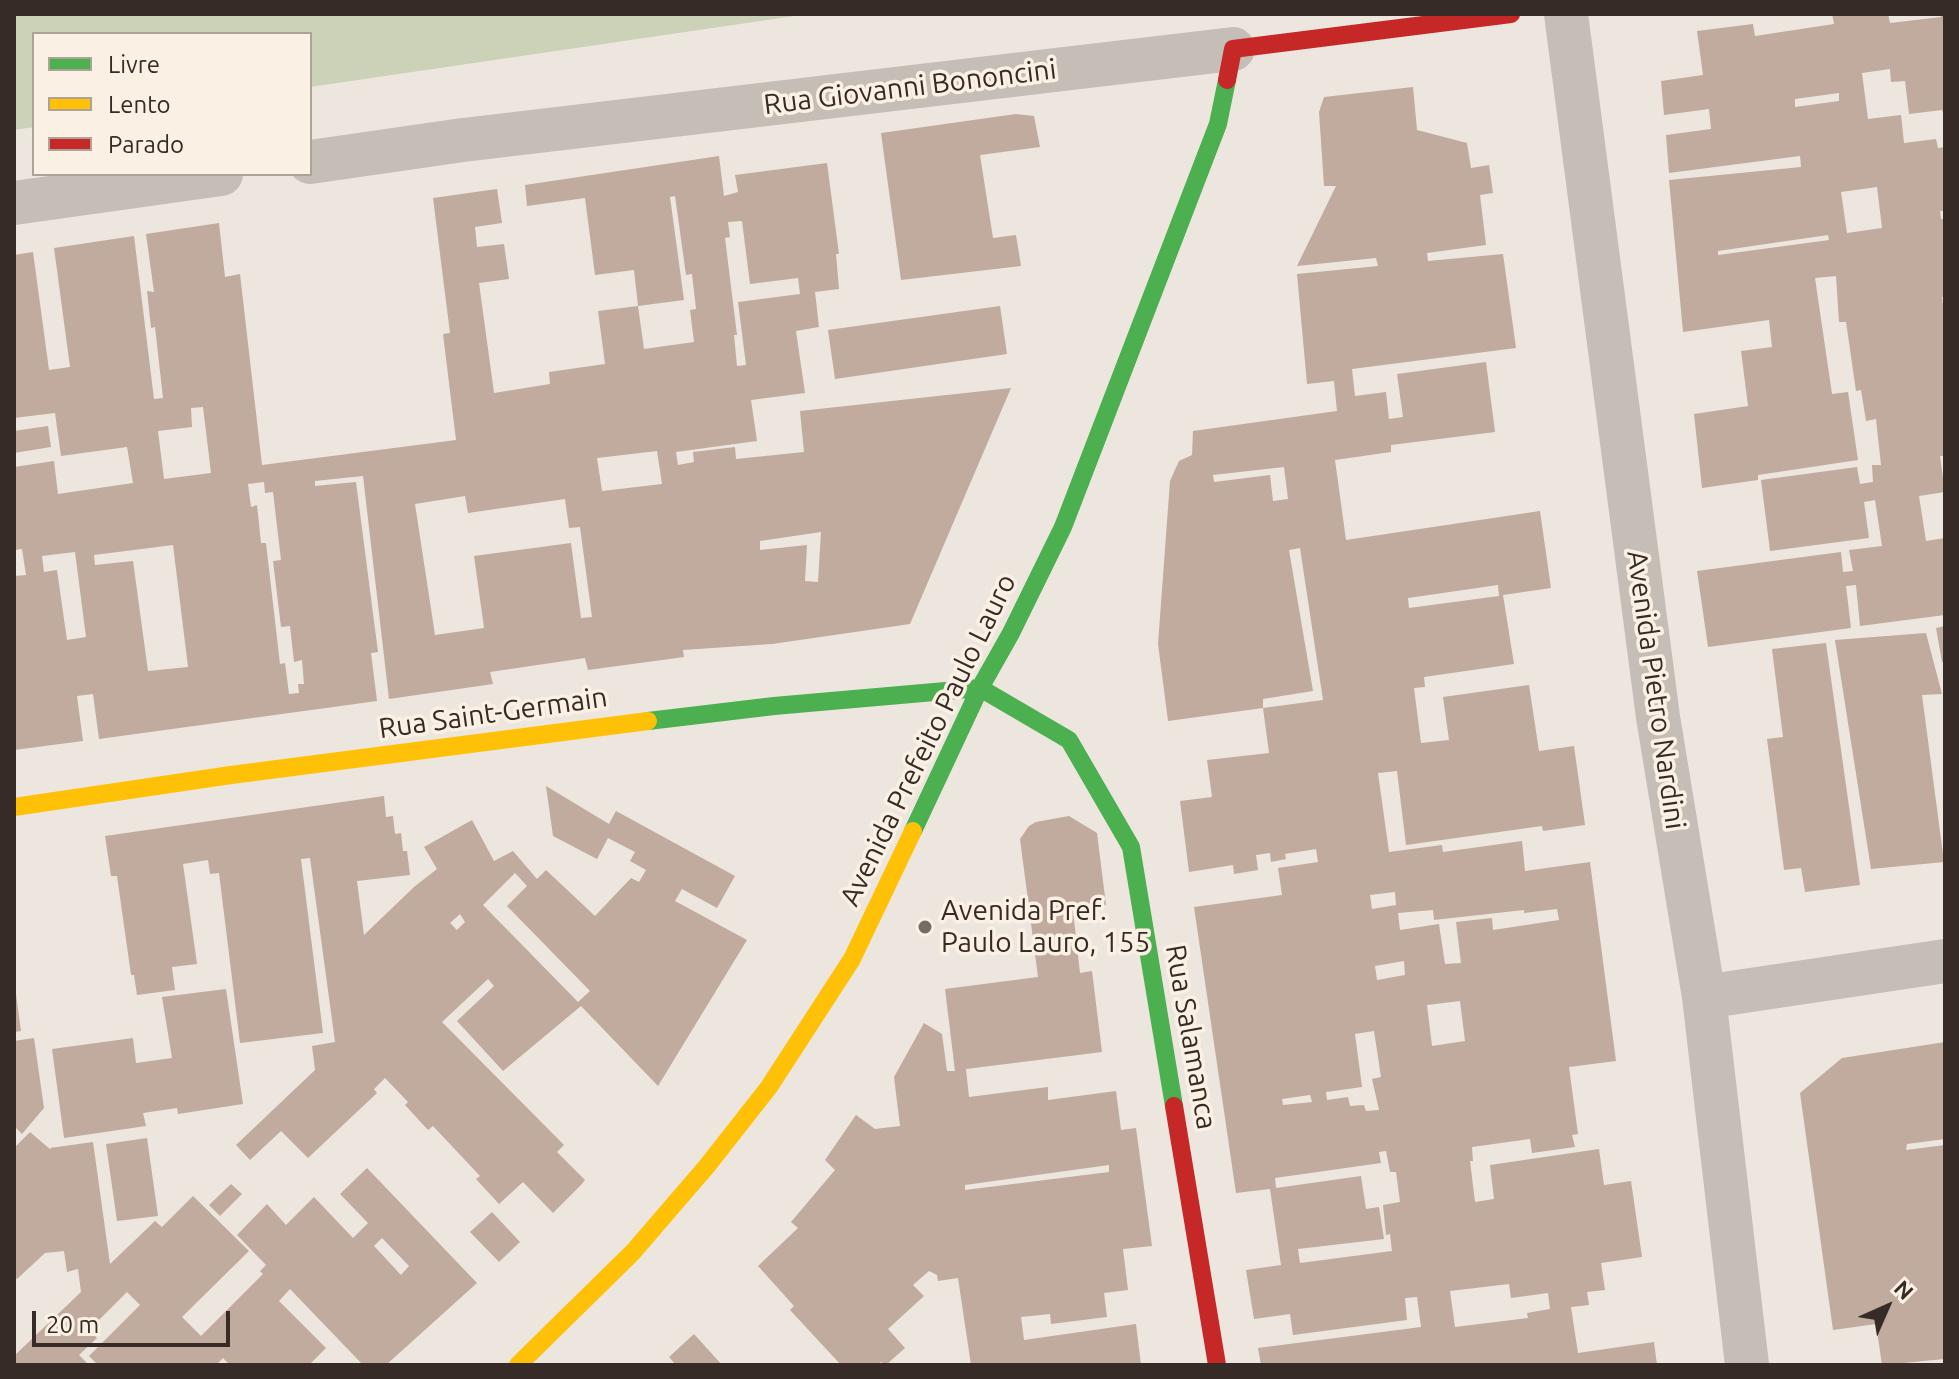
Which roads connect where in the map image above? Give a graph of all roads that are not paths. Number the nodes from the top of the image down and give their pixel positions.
1 (1511, 14) edge
2 (1566, 14) edge
3 (1233, 49) junction
4 (312, 162) edge
5 (207, 176) edge
6 (14, 203) edge
7 (980, 688) junction
8 (14, 807) edge
9 (1945, 961) edge
10 (1704, 997) junction
11 (518, 1365) edge
12 (1217, 1365) edge
13 (1747, 1365) edge

1 - 3 street, Rua Giovanni Bononcini
2 - 10 street, Avenida Pietro Nardini
3 - 4 street, Rua Giovanni Bononcini
3 - 7 street, Avenida Prefeito Paulo Lauro
5 - 6 street
7 - 8 street, Rua Saint-Germain
7 - 11 street, Avenida Prefeito Paulo Lauro
7 - 12 street, Rua Salamanca
9 - 10 street
10 - 13 street, Avenida Pietro Nardini

